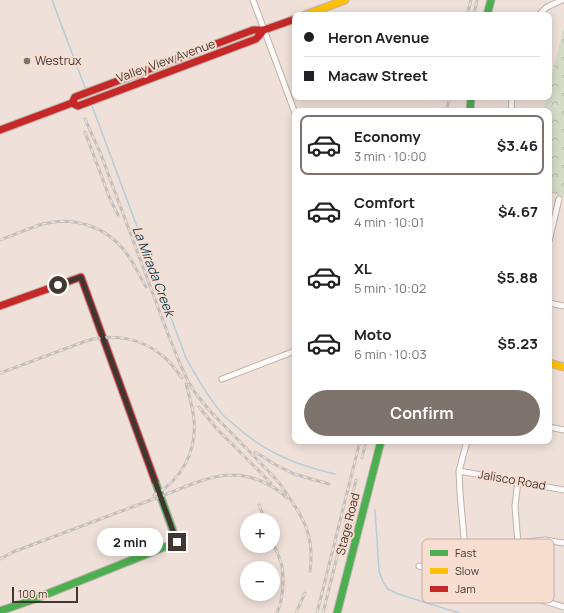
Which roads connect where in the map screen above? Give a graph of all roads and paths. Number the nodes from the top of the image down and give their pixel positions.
1 (253, 0) edge
2 (345, 0) edge
3 (491, 0) edge
4 (562, 0) edge
5 (313, 12) edge
6 (488, 12) edge
7 (542, 12) edge
8 (292, 20) edge
9 (264, 30) junction
10 (72, 102) junction
11 (293, 108) edge
12 (0, 130) edge
13 (560, 199) dead end
14 (552, 230) edge
15 (552, 304) edge
16 (0, 306) edge
17 (564, 306) edge
18 (292, 352) edge
19 (552, 364) edge
20 (564, 367) edge
21 (222, 379) dead end
22 (552, 428) edge
23 (564, 430) edge
24 (380, 444) edge
25 (466, 444) edge
26 (459, 471) junction
27 (518, 481) junction
28 (564, 490) edge
29 (464, 539) edge
30 (518, 539) edge
31 (554, 541) edge
32 (564, 543) edge
33 (419, 566) dead end
34 (422, 567) edge
35 (551, 603) edge
36 (564, 607) edge
37 (0, 611) edge
38 (336, 613) edge

1 - 9 street
2 - 5 main road
3 - 6 main road
4 - 7 street
8 - 9 main road, Valley View Avenue
9 - 10 main road, Valley View Avenue
9 - 10 main road, Valley View Avenue
9 - 11 street
10 - 12 main road, Valley View Avenue
13 - 14 street
15 - 17 street
16 - 37 main road
18 - 21 street
19 - 20 main road
22 - 23 street
24 - 38 main road, Stage Road
25 - 26 street
26 - 27 street, Jalisco Road
26 - 29 street
27 - 28 street, Jalisco Road
27 - 30 street
31 - 32 street
33 - 34 street
35 - 36 street

